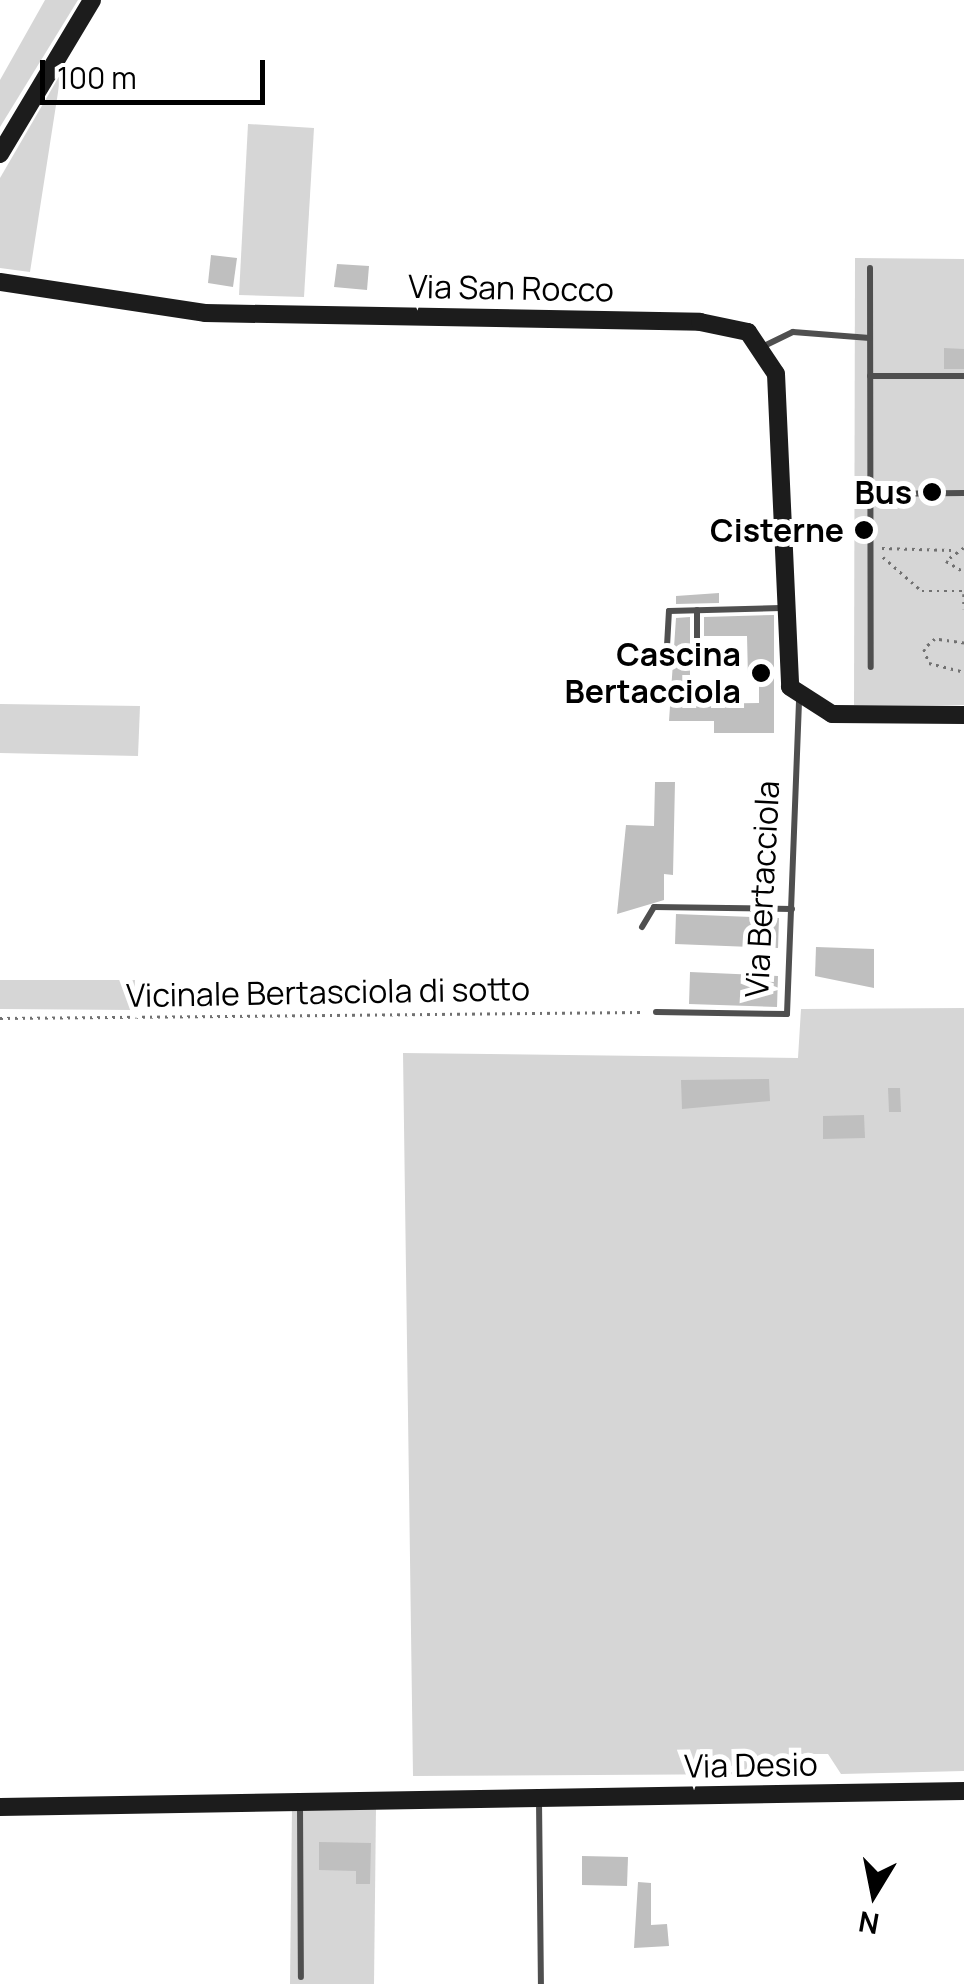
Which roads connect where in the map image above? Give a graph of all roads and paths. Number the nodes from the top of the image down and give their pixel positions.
1 (92, 0) edge
2 (0, 154) edge
3 (870, 268) dead end
4 (0, 282) edge
5 (870, 338) junction
6 (764, 346) junction
7 (870, 376) junction
8 (964, 376) edge
9 (964, 493) edge
10 (871, 494) junction
11 (871, 546) junction
12 (964, 548) edge
13 (951, 550) junction
14 (964, 572) edge
15 (964, 593) edge
16 (781, 602) junction
17 (697, 610) junction
18 (964, 610) edge
19 (964, 643) edge
20 (697, 660) dead end
21 (666, 664) dead end
22 (871, 667) dead end
23 (964, 672) edge
24 (799, 699) junction
25 (964, 714) edge
26 (792, 909) junction
27 (642, 928) dead end
28 (656, 1012) joint
29 (0, 1018) edge
30 (964, 1791) edge
31 (539, 1800) junction
32 (300, 1804) junction
33 (0, 1808) edge
34 (301, 1978) dead end
35 (541, 1984) edge

1 - 2 street
3 - 5 lane
4 - 6 street, Via San Rocco
5 - 6 lane
5 - 7 lane
6 - 16 street
7 - 8 lane
7 - 10 lane
9 - 10 lane
10 - 11 lane
11 - 13 path
11 - 15 path
11 - 22 lane
12 - 13 path
13 - 14 path
15 - 18 path
16 - 17 lane
16 - 24 street, Via Bertacciola
17 - 20 lane
17 - 21 lane
19 - 23 path
24 - 25 street
24 - 26 lane, Via Bertacciola
26 - 27 lane
26 - 28 lane, Via Bertacciola
28 - 29 path, Vicinale Bertasciola di sotto
30 - 31 street, Via Desio
31 - 32 street, Via Desio
31 - 35 lane
32 - 33 street, Via Desio
32 - 34 lane

